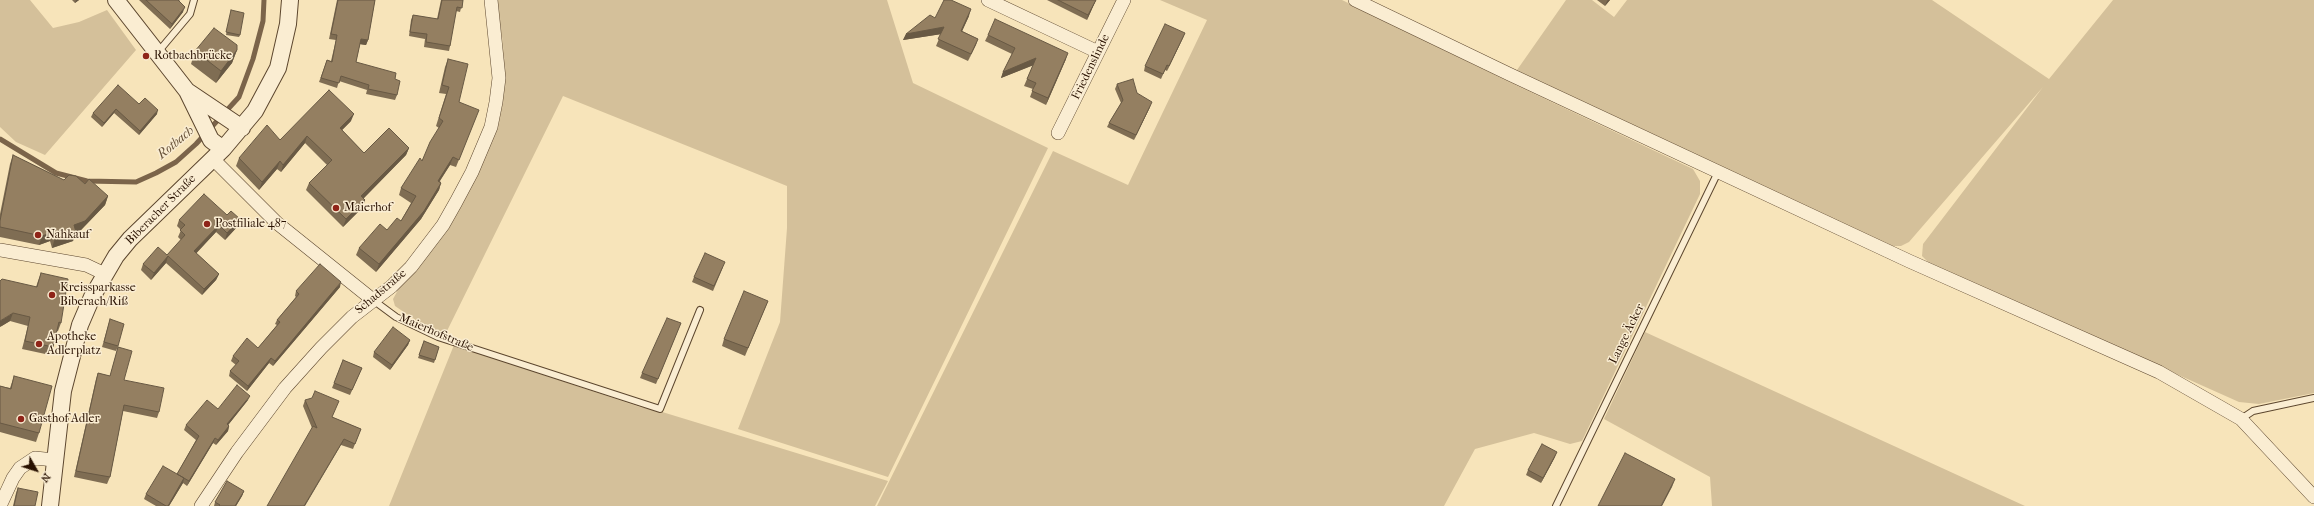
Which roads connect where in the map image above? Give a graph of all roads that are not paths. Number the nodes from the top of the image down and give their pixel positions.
1 (116, 0) edge
2 (194, 0) edge
3 (290, 0) edge
4 (491, 0) edge
5 (988, 0) edge
6 (1124, 0) edge
7 (1359, 2) edge
8 (1098, 52) junction
9 (156, 54) junction
10 (187, 91) junction
11 (236, 124) junction
12 (1058, 133) dead end
13 (216, 150) junction
14 (1718, 172) junction
15 (0, 250) edge
16 (105, 274) junction
17 (373, 300) junction
18 (700, 310) dead end
19 (2314, 398) edge
20 (2240, 419) junction
21 (54, 460) junction
22 (2314, 497) edge
23 (0, 506) edge
24 (50, 506) edge
25 (201, 506) edge
26 (1556, 506) edge

1 - 9 street
2 - 9 lane
3 - 11 street, Biberacher Straße
4 - 17 street, Schadstraße
5 - 8 street
6 - 8 street, Friedenslinde
7 - 14 street
8 - 12 street, Friedenslinde
9 - 10 street
10 - 11 street
10 - 13 street
11 - 13 street, Biberacher Straße
13 - 16 street, Biberacher Straße
13 - 17 street, Maierhofstraße
14 - 20 street
14 - 26 lane, Lange Äcker
15 - 16 street
16 - 21 street, Biberacher Straße
17 - 18 lane, Maierhofstraße
17 - 25 street, Schadstraße
19 - 20 lane
20 - 22 street
21 - 23 street
21 - 24 street, Biberacher Straße

